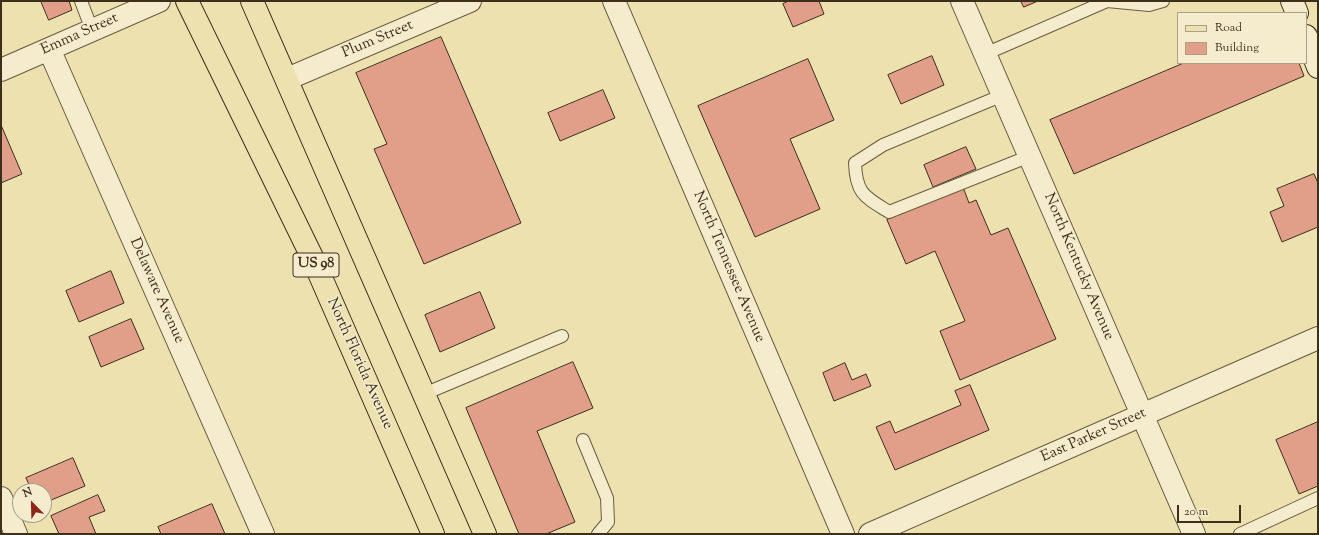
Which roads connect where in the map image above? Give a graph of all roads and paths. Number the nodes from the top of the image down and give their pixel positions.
1 (81, 1) edge
2 (159, 1) edge
3 (187, 1) edge
4 (252, 1) edge
5 (470, 1) edge
6 (614, 1) edge
7 (962, 1) edge
8 (1163, 1) edge
9 (1292, 1) edge
10 (1297, 12) edge
11 (92, 30) junction
12 (1307, 39) edge
13 (49, 49) junction
14 (985, 54) junction
15 (1318, 67) edge
16 (1, 70) edge
17 (286, 79) junction
18 (1003, 95) junction
19 (1030, 156) junction
20 (562, 336) dead end
21 (1318, 338) edge
22 (424, 394) junction
23 (1142, 415) junction
24 (583, 440) dead end
25 (1, 498) edge
26 (1318, 498) edge
27 (16, 534) edge
28 (263, 534) edge
29 (433, 534) edge
30 (485, 534) edge
31 (598, 534) edge
32 (843, 534) edge
33 (870, 534) edge
34 (1194, 534) edge
35 (1240, 534) edge

1 - 11 lane
2 - 11 street, Emma Street
3 - 29 main road, North Florida Avenue / US 98
4 - 17 main road, US 98
5 - 17 street, Plum Street
6 - 32 street, North Tennessee Avenue
7 - 14 street, North Kentucky Avenue
8 - 14 lane
9 - 10 street
11 - 13 street, Emma Street
12 - 15 street
13 - 16 street, Emma Street
13 - 28 street, Delaware Avenue
14 - 18 street, North Kentucky Avenue
17 - 22 main road, US 98
18 - 19 street, North Kentucky Avenue
18 - 19 lane
19 - 23 street, North Kentucky Avenue
20 - 22 lane
21 - 23 street, East Parker Street
22 - 30 main road, US 98
23 - 33 street, East Parker Street
23 - 34 street, North Kentucky Avenue
24 - 31 lane
25 - 27 street
26 - 35 lane

